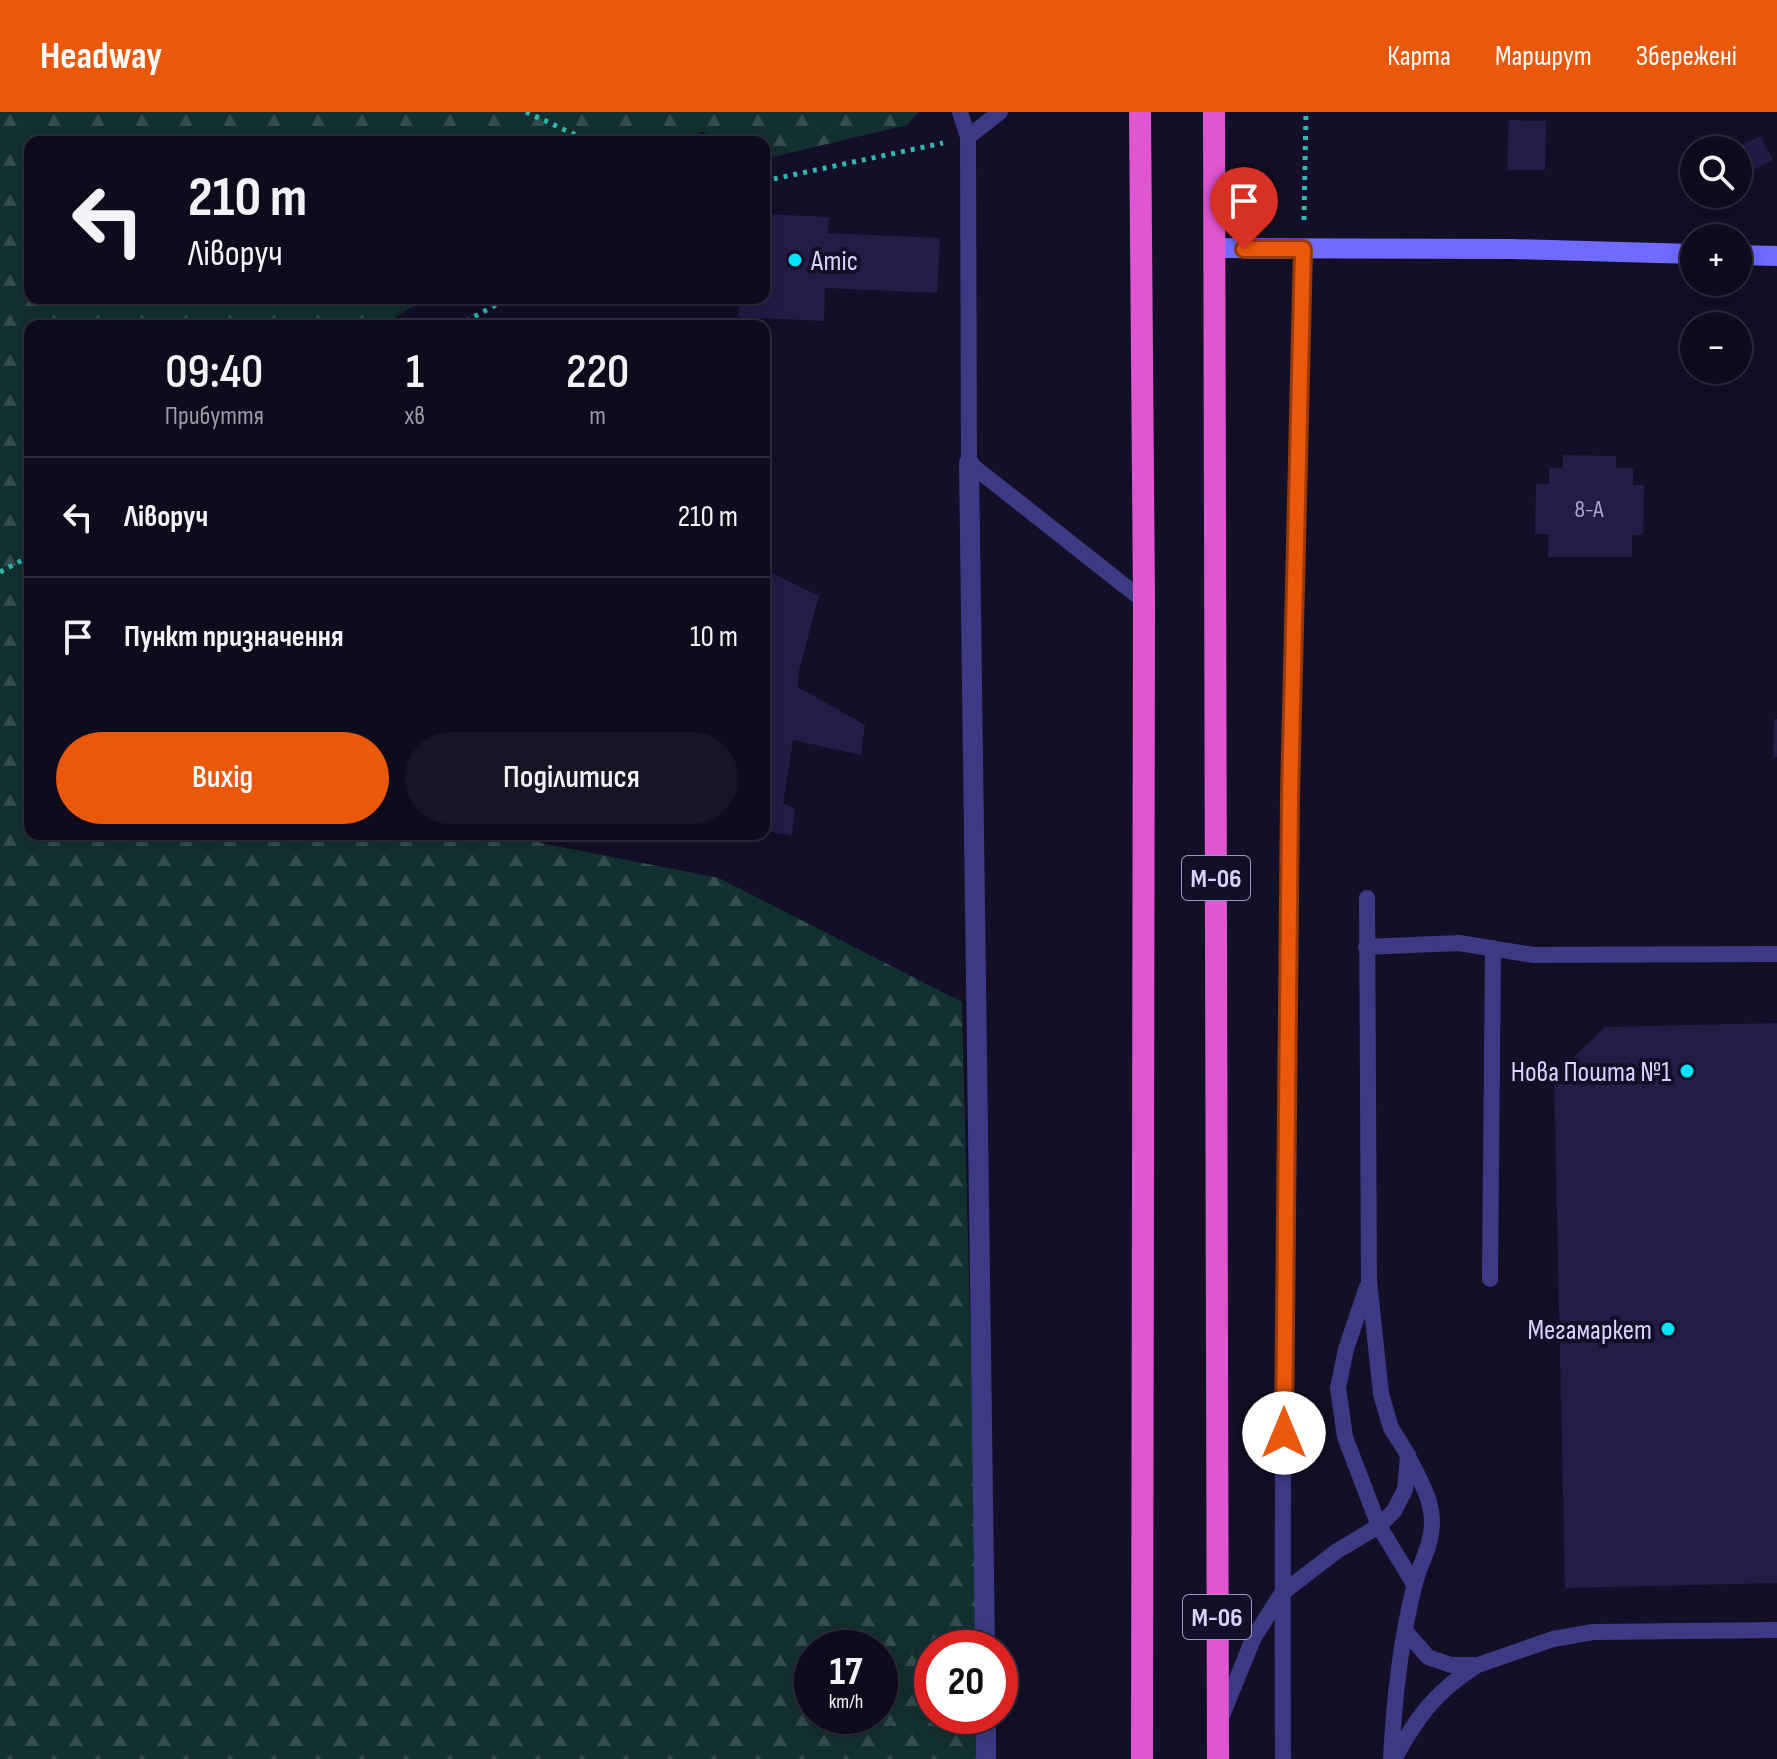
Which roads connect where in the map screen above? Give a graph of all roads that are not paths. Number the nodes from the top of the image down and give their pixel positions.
1 (960, 112) edge
2 (1000, 112) edge
3 (1140, 112) edge
4 (1214, 112) edge
5 (968, 137) junction
6 (1214, 248) junction
7 (1303, 249) junction
8 (1680, 254) edge
9 (1752, 255) edge
10 (1777, 256) edge
11 (969, 463) junction
12 (1144, 601) junction
13 (1367, 898) dead end
14 (1366, 947) junction
15 (1493, 948) junction
16 (1777, 954) edge
17 (1490, 1279) dead end
18 (1369, 1281) junction
19 (1408, 1455) junction
20 (1379, 1526) junction
21 (1414, 1584) junction
22 (1282, 1593) junction
23 (985, 1630) edge
24 (1777, 1630) edge
25 (1406, 1632) junction
26 (1478, 1665) junction
27 (1218, 1727) junction
28 (986, 1734) edge
29 (986, 1759) edge
30 (1142, 1759) edge
31 (1218, 1759) edge
32 (1283, 1759) edge
33 (1392, 1759) edge

1 - 5 lane
2 - 5 lane
3 - 12 highway, М-06
4 - 6 highway, М-06
5 - 11 lane
6 - 7 main road
6 - 27 highway, М-06
7 - 8 main road
7 - 22 lane
9 - 10 main road
11 - 12 lane
11 - 23 street
12 - 30 highway, М-06
13 - 14 lane
14 - 15 lane
14 - 18 lane
15 - 16 lane
15 - 17 lane
18 - 19 lane
18 - 20 lane
19 - 20 lane
19 - 21 lane
20 - 21 lane
20 - 22 lane
21 - 25 lane
22 - 27 lane
22 - 32 lane
24 - 26 lane
25 - 26 lane
25 - 33 lane
26 - 33 lane
27 - 31 highway, М-06
28 - 29 street

